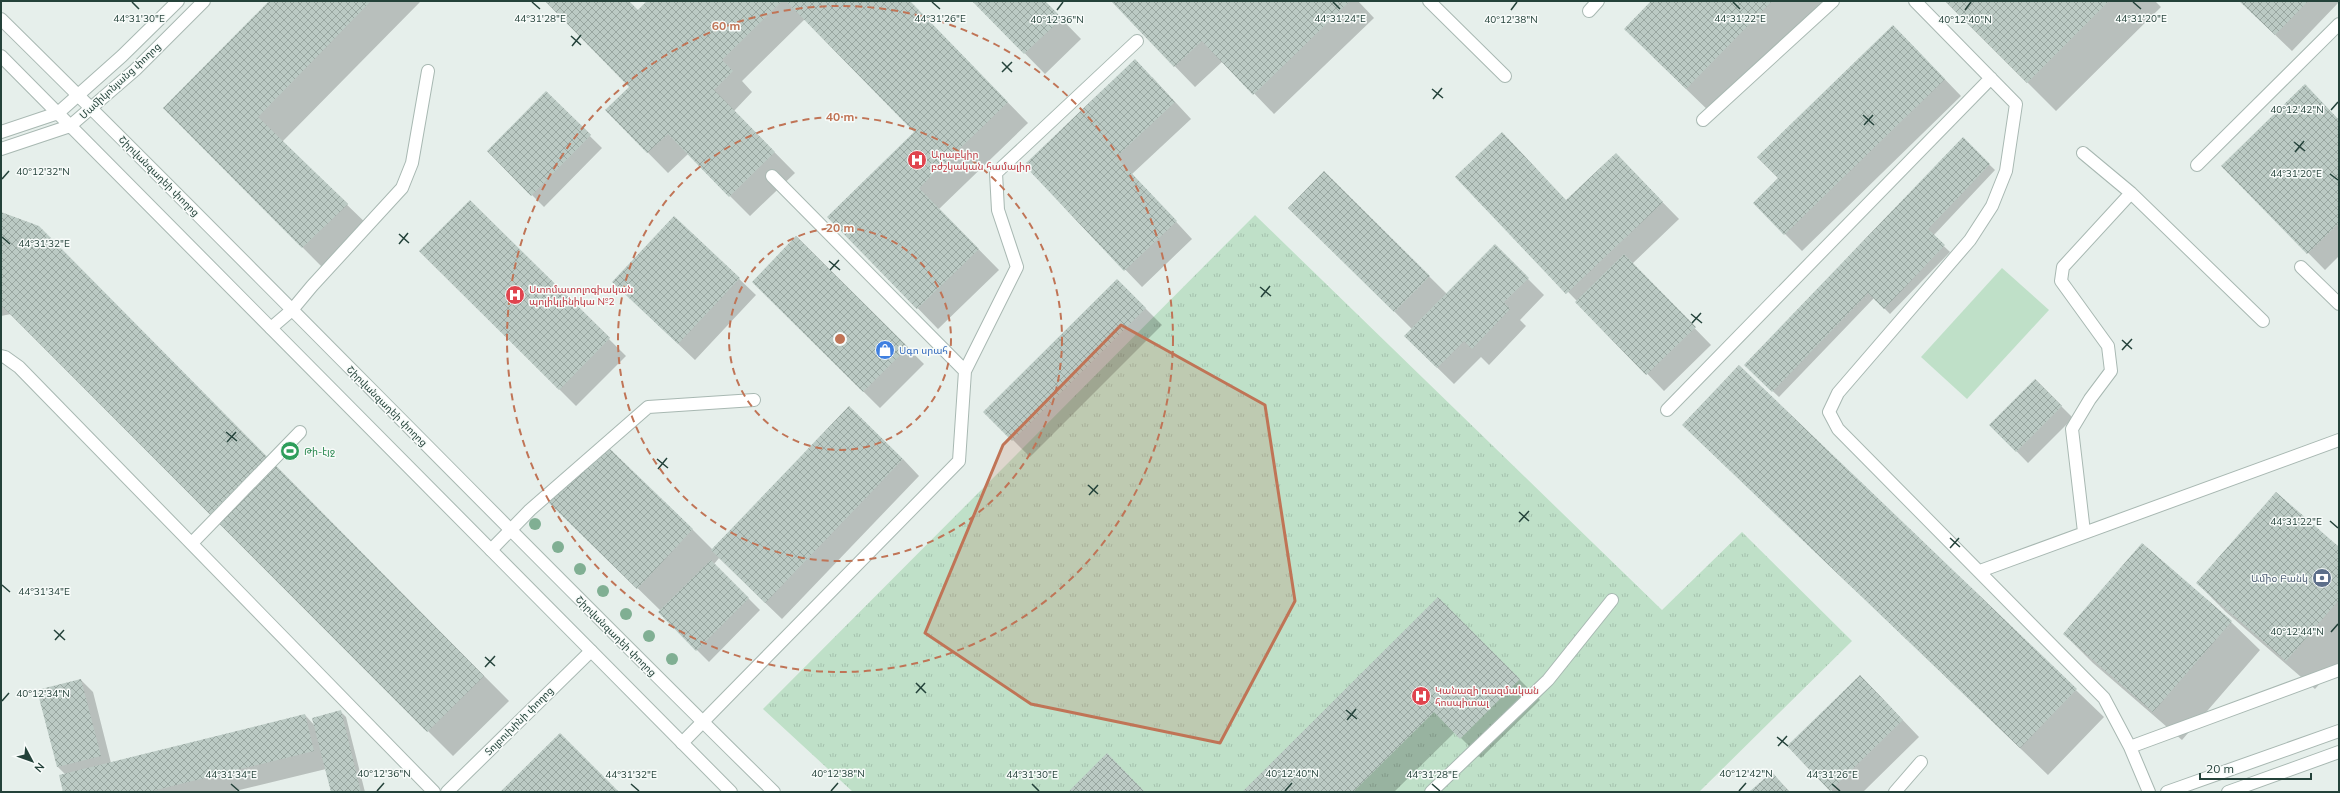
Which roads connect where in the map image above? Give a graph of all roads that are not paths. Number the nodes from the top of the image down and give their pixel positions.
1 (178, 1) edge
2 (204, 1) edge
3 (1429, 1) edge
4 (1598, 1) edge
5 (1833, 1) edge
6 (1915, 1) edge
7 (1589, 12) dead end
8 (1, 19) edge
9 (2339, 24) edge
10 (1137, 41) dead end
11 (1, 56) edge
12 (428, 71) dead end
13 (1505, 76) dead end
14 (1991, 78) junction
15 (78, 96) junction
16 (92, 108) junction
17 (58, 113) junction
18 (1703, 120) dead end
19 (70, 126) junction
20 (1, 132) edge
21 (1, 149) edge
22 (2083, 153) dead end
23 (2197, 165) dead end
24 (772, 176) dead end
25 (2131, 193) junction
26 (2301, 266) dead end
27 (2339, 304) edge
28 (292, 310) junction
29 (2263, 321) dead end
30 (272, 328) junction
31 (1, 356) edge
32 (965, 372) junction
33 (754, 400) dead end
34 (1667, 410) dead end
35 (300, 432) dead end
36 (2339, 440) edge
37 (510, 530) junction
38 (2084, 532) junction
39 (192, 543) junction
40 (491, 550) junction
41 (1980, 571) junction
42 (1612, 600) dead end
43 (591, 651) junction
44 (2339, 670) edge
45 (703, 723) junction
46 (2339, 731) edge
47 (682, 743) junction
48 (2130, 747) junction
49 (2339, 752) edge
50 (1921, 762) dead end
51 (434, 792) edge
52 (447, 792) edge
53 (731, 792) edge
54 (774, 792) edge
55 (1431, 792) edge
56 (1895, 792) edge
57 (2149, 792) edge
58 (2167, 792) edge
59 (2228, 792) edge

1 - 15 street, Մամիկոնյանց փողոց
2 - 16 street, Մամիկոնյանց փողոց
3 - 13 street
4 - 7 street
5 - 18 street
6 - 14 street
8 - 15 street, Շիրվանզադեի փողոց
9 - 23 street
10 - 32 street
11 - 17 street
12 - 28 street
14 - 34 street
14 - 41 street
15 - 16 street, Շիրվանզադեի փողոց
15 - 17 street, Մամիկոնյանց փողոց
16 - 19 street, Մամիկոնյանց փողոց
16 - 28 street, Շիրվանզադեի փողոց
17 - 19 street
17 - 20 street, Մամիկոնյանց փողոց
19 - 21 street, Մամիկոնյանց փողոց
19 - 30 street
22 - 25 street
24 - 32 street
25 - 29 street
25 - 38 street
26 - 27 street
28 - 30 street
28 - 37 street, Շիրվանզադեի փողոց
30 - 40 street
31 - 39 street
32 - 45 street
33 - 37 street
35 - 39 street
36 - 38 street
37 - 40 street
37 - 45 street, Շիրվանզադեի փողոց
38 - 41 street
39 - 51 street
40 - 43 street
41 - 48 street
42 - 55 street
43 - 47 street
43 - 52 street, Տոլբուխինի փողոց
44 - 48 street
45 - 47 street
45 - 54 street, Շիրվանզադեի փողոց
46 - 58 street
47 - 53 street
48 - 57 street
49 - 59 street
50 - 56 street

